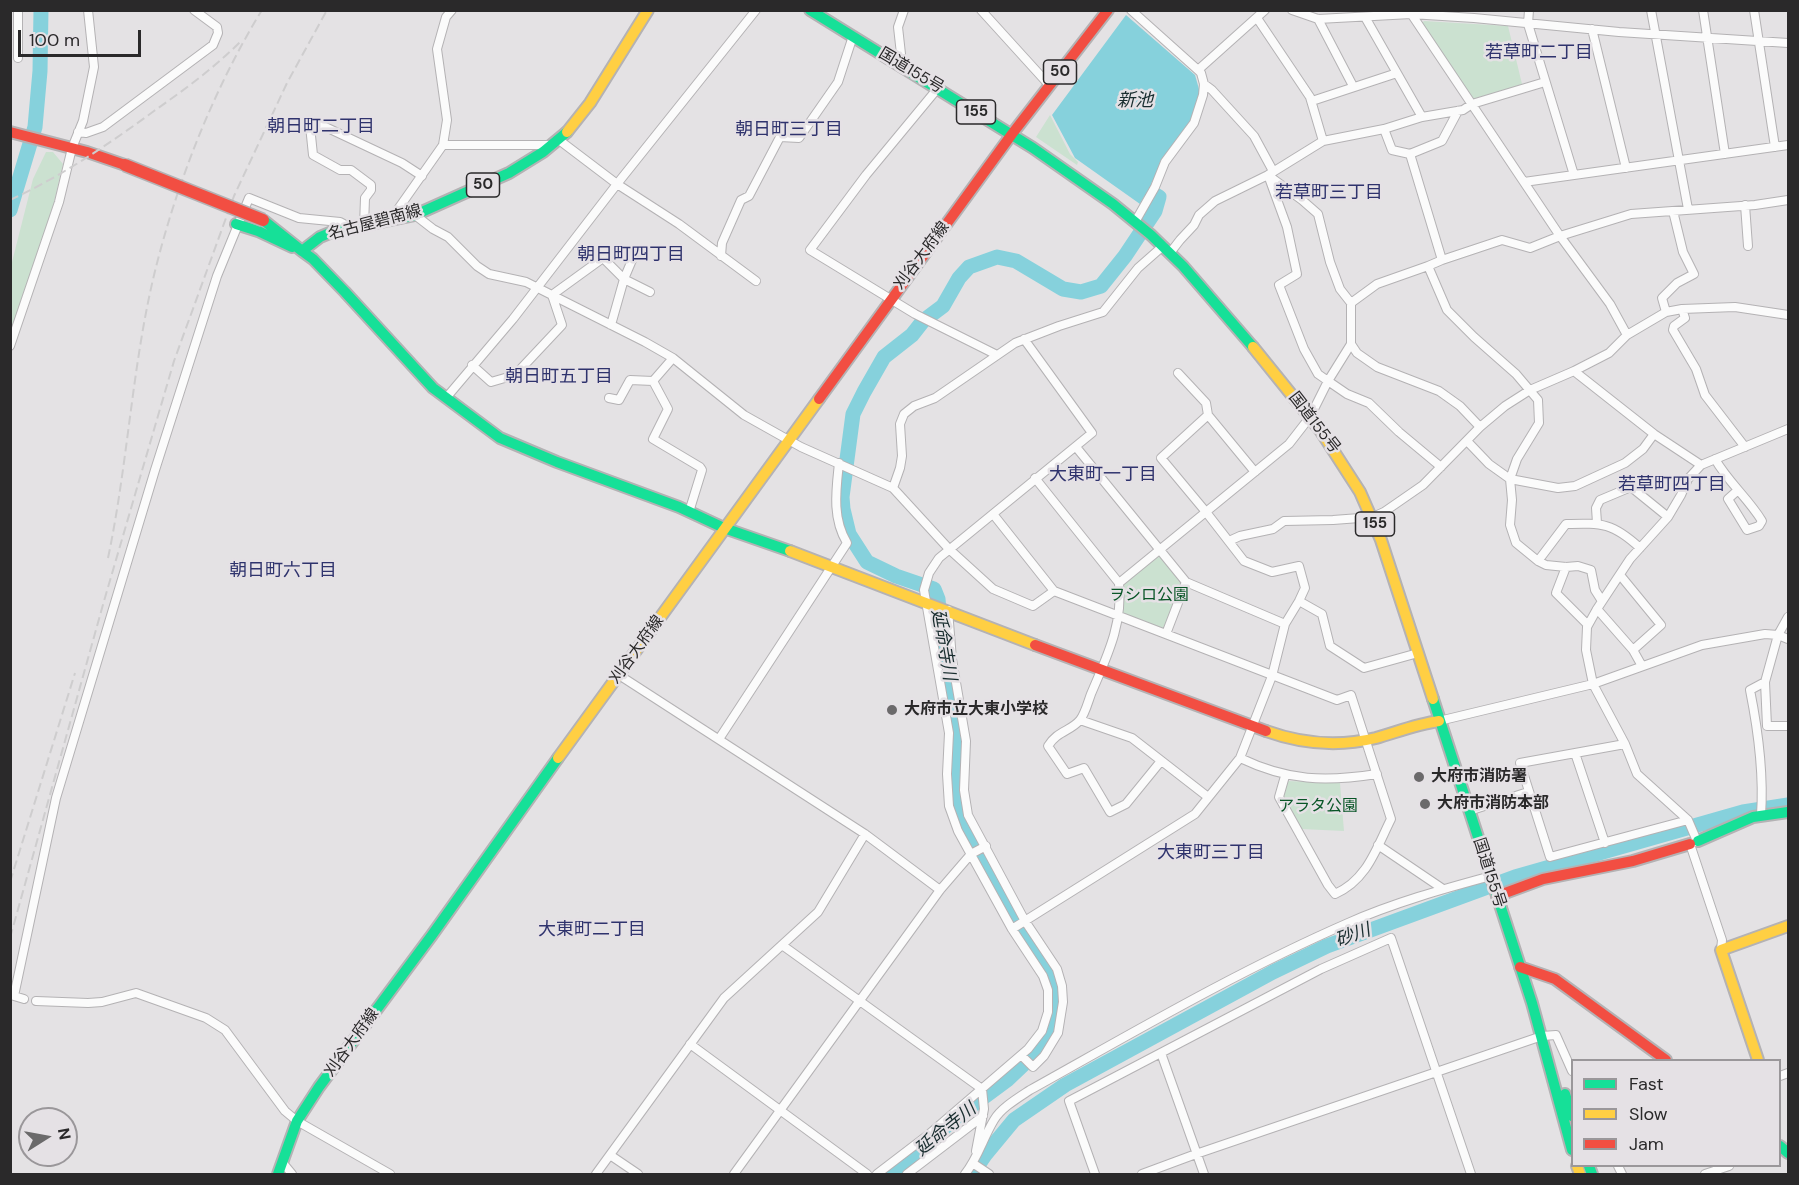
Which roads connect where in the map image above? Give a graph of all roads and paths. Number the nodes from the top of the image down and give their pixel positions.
1 (18, 10) edge
2 (88, 10) edge
3 (194, 10) edge
4 (452, 10) edge
5 (648, 10) edge
6 (756, 10) edge
7 (810, 10) edge
8 (904, 10) edge
9 (1108, 10) edge
10 (1131, 10) edge
11 (1265, 10) edge
12 (1292, 10) edge
13 (1529, 10) edge
14 (1651, 10) edge
15 (1703, 10) edge
16 (1754, 10) edge
17 (986, 12) edge
18 (1410, 12) edge
19 (1474, 14) edge
20 (1365, 17) junction
21 (1257, 18) junction
22 (1318, 19) junction
23 (1528, 24) junction
24 (1592, 29) junction
25 (1654, 34) junction
26 (853, 36) junction
27 (1708, 38) junction
28 (1759, 40) junction
29 (1788, 43) edge
30 (18, 58) dead end
31 (899, 64) junction
32 (1198, 70) junction
33 (1397, 73) junction
34 (1545, 82) junction
35 (1204, 84) junction
36 (1050, 86) junction
37 (1353, 86) junction
38 (938, 88) junction
39 (1312, 101) junction
40 (1472, 104) junction
41 (1458, 111) junction
42 (1422, 117) junction
43 (1384, 129) junction
44 (10, 132) edge
45 (78, 132) junction
46 (1012, 134) junction
47 (1323, 141) junction
48 (556, 142) junction
49 (443, 144) junction
50 (1788, 145) edge
51 (1775, 147) junction
52 (72, 148) junction
53 (1410, 154) junction
54 (1725, 154) junction
55 (1680, 160) junction
56 (1626, 168) junction
57 (1270, 173) junction
58 (1574, 175) junction
59 (422, 176) junction
60 (1524, 182) junction
61 (617, 184) junction
62 (1788, 200) edge
63 (1745, 205) junction
64 (1688, 210) junction
65 (1673, 211) junction
66 (415, 215) junction
67 (390, 221) junction
68 (1136, 223) junction
69 (236, 224) junction
70 (358, 227) junction
71 (1560, 236) junction
72 (1748, 246) dead end
73 (1167, 250) junction
74 (302, 251) junction
75 (635, 253) dead end
76 (721, 256) junction
77 (1442, 260) junction
78 (1428, 266) junction
79 (624, 279) junction
80 (756, 281) dead end
81 (535, 288) junction
82 (345, 292) junction
83 (650, 292) dead end
84 (552, 295) junction
85 (890, 298) junction
86 (1351, 303) junction
87 (1682, 309) junction
88 (1666, 312) junction
89 (1788, 315) edge
90 (610, 325) junction
91 (1627, 335) junction
92 (1024, 339) junction
93 (1351, 344) junction
94 (10, 346) edge
95 (997, 355) junction
96 (673, 358) junction
97 (472, 365) junction
98 (1574, 371) junction
99 (1178, 373) dead end
100 (653, 381) junction
101 (1328, 381) junction
102 (1530, 390) junction
103 (446, 398) junction
104 (609, 398) dead end
105 (1209, 415) junction
106 (1310, 417) junction
107 (1480, 427) junction
108 (1788, 429) edge
109 (1654, 434) junction
110 (789, 440) junction
111 (1467, 441) junction
112 (1076, 447) junction
113 (1745, 447) junction
114 (1715, 459) junction
115 (839, 463) junction
116 (1701, 465) junction
117 (1441, 467) junction
118 (1255, 472) junction
119 (1035, 478) junction
120 (1510, 479) junction
121 (893, 488) junction
122 (1738, 490) junction
123 (689, 512) junction
124 (1206, 512) junction
125 (993, 514) junction
126 (1373, 517) junction
127 (1668, 517) junction
128 (1597, 523) junction
129 (724, 528) junction
130 (1228, 541) junction
131 (1640, 548) junction
132 (949, 549) junction
133 (1160, 549) junction
134 (1538, 561) junction
135 (831, 566) junction
136 (1566, 567) junction
137 (1620, 575) junction
138 (1186, 582) junction
139 (1119, 583) junction
140 (1054, 591) junction
141 (925, 598) junction
142 (1299, 601) junction
143 (1602, 601) junction
144 (1596, 609) junction
145 (947, 610) junction
146 (1119, 616) junction
147 (1788, 616) edge
148 (1285, 624) junction
149 (1588, 625) junction
150 (1166, 634) junction
151 (1778, 635) junction
152 (1788, 639) edge
153 (1633, 650) junction
154 (1418, 653) junction
155 (1642, 666) junction
156 (1102, 670) junction
157 (619, 675) junction
158 (1272, 676) junction
159 (1765, 682) junction
160 (1593, 684) junction
161 (962, 711) junction
162 (946, 714) junction
163 (1080, 720) junction
164 (1439, 721) junction
165 (1788, 726) edge
166 (1253, 727) junction
167 (719, 739) junction
168 (1366, 740) junction
169 (1625, 744) junction
170 (1575, 753) junction
171 (1240, 758) junction
172 (1161, 761) junction
173 (1377, 774) junction
174 (1285, 776) junction
175 (1528, 792) junction
176 (1208, 797) junction
177 (1469, 811) junction
178 (1788, 812) edge
179 (1761, 815) junction
180 (1688, 821) junction
181 (865, 834) junction
182 (1695, 842) junction
183 (1605, 843) junction
184 (1378, 845) junction
185 (985, 846) junction
186 (971, 854) junction
187 (1491, 876) junction
188 (940, 890) junction
189 (1443, 890) junction
190 (1497, 895) junction
191 (1025, 921) junction
192 (1788, 927) edge
193 (1012, 929) junction
194 (782, 945) junction
195 (1721, 950) junction
196 (1520, 968) junction
197 (24, 999) dead end
198 (36, 1000) dead end
199 (860, 1000) junction
200 (1049, 1001) junction
201 (1063, 1002) junction
202 (1542, 1036) junction
203 (690, 1044) junction
204 (1161, 1053) junction
205 (1022, 1055) junction
206 (1665, 1059) edge
207 (1758, 1059) edge
208 (1571, 1069) edge
209 (1437, 1072) junction
210 (982, 1089) junction
211 (780, 1111) junction
212 (983, 1113) junction
213 (1571, 1113) edge
214 (297, 1121) junction
215 (1571, 1146) edge
216 (1196, 1154) junction
217 (610, 1155) junction
218 (974, 1164) junction
219 (1726, 1167) edge
220 (280, 1168) edge
221 (1579, 1170) edge
222 (292, 1174) edge
223 (390, 1174) edge
224 (596, 1174) edge
225 (638, 1174) edge
226 (734, 1174) edge
227 (867, 1174) edge
228 (877, 1174) edge
229 (908, 1174) edge
230 (965, 1174) edge
231 (989, 1174) edge
232 (1095, 1174) edge
233 (1142, 1174) edge
234 (1204, 1174) edge
235 (1470, 1174) edge
236 (1592, 1174) edge
237 (1705, 1174) edge

1 - 30 street
2 - 45 street
3 - 45 street
4 - 49 street
5 - 48 main road, 名古屋碧南線 / 50
6 - 61 street
7 - 26 main road, 国道155号 / 155
8 - 31 street
9 - 36 main road, 50
10 - 32 street
11 - 21 street
12 - 22 street
13 - 23 street
14 - 25 street
15 - 27 street
16 - 28 street
17 - 36 street
18 - 19 street
18 - 20 street
18 - 40 street
19 - 23 street
20 - 22 street
20 - 33 street
21 - 32 street
21 - 39 street
22 - 37 street
23 - 24 street
23 - 34 street
24 - 25 street
24 - 56 street
25 - 27 street
25 - 55 street
26 - 31 main road, 国道155号 / 155
26 - 76 street
27 - 28 street
27 - 54 street
28 - 29 street
28 - 51 street
31 - 38 main road, 国道155号 / 155
32 - 35 street
33 - 37 street
33 - 42 street
34 - 40 street
34 - 58 street
35 - 57 street
35 - 68 street
36 - 46 main road, 50
37 - 39 street
38 - 46 main road, 国道155号 / 155
38 - 85 street
39 - 47 street
40 - 41 street
40 - 60 street
41 - 42 street
41 - 53 street
42 - 43 street
43 - 47 street
43 - 53 street
44 - 52 main road
45 - 52 street
46 - 68 main road, 国道155号 / 155
46 - 85 main road, 刈谷大府線
47 - 57 street
48 - 49 street
48 - 61 street
48 - 66 main road, 名古屋碧南線 / 50
49 - 59 street
50 - 51 street
51 - 54 street
52 - 74 main road, bridge
52 - 94 street
53 - 77 street
54 - 55 street
55 - 56 street
55 - 64 street
56 - 58 street
57 - 73 street
57 - 86 street
57 - 101 street
58 - 60 street
59 - 67 street
59 - 70 street
60 - 71 street
61 - 76 street
61 - 81 street
62 - 63 street
63 - 64 street
63 - 72 street
64 - 65 street
65 - 71 street
65 - 88 street
66 - 67 main road, 名古屋碧南線 / 50
66 - 81 street
67 - 70 main road, 名古屋碧南線 / 50
68 - 73 main road, 国道155号 / 155
69 - 70 street
69 - 82 main road
69 - 197 street
70 - 74 main road, 名古屋碧南線 / 50
71 - 77 street
71 - 91 street
73 - 92 street
73 - 106 main road, 国道155号 / 155
74 - 82 main road
75 - 79 street
76 - 80 street
77 - 78 street
78 - 86 street
78 - 102 street
79 - 83 street
79 - 84 street
79 - 90 street
81 - 84 street
81 - 97 street
82 - 103 main road
84 - 90 street
84 - 97 street
85 - 95 street
85 - 110 main road, 刈谷大府線
86 - 93 street
87 - 88 street
87 - 89 street
87 - 113 street
88 - 91 street
90 - 96 street
91 - 98 street
92 - 95 street
92 - 112 street
93 - 101 street
93 - 107 street
95 - 121 street
96 - 100 street
96 - 110 street
97 - 103 street
98 - 102 street
98 - 109 street
99 - 105 street
100 - 104 street
100 - 123 street
101 - 106 street
101 - 117 street
102 - 107 street
102 - 120 street
103 - 123 main road
105 - 118 street
105 - 124 street
106 - 118 street
106 - 126 main road, 国道155号 / 155
107 - 111 street
108 - 113 street
109 - 116 street
109 - 120 street
110 - 115 street
110 - 129 main road, 刈谷大府線
111 - 117 street
111 - 120 street
112 - 119 street
112 - 133 street
113 - 114 street
114 - 116 street
114 - 122 street
115 - 121 street
115 - 135 street
116 - 127 street
117 - 126 street
118 - 124 street
119 - 125 street
119 - 139 street
120 - 134 street
121 - 132 street
122 - 122 street
123 - 129 main road
124 - 130 street
124 - 133 street
125 - 132 street
125 - 140 street
126 - 130 street
126 - 154 main road, 国道155号 / 155
127 - 128 street
127 - 131 street
128 - 131 street
128 - 134 street
129 - 135 main road
129 - 157 main road, 刈谷大府線
130 - 142 street
131 - 137 street
132 - 140 street
132 - 141 street
133 - 138 street
133 - 139 street
134 - 136 street
135 - 141 main road
135 - 167 street
136 - 143 street
136 - 149 street
137 - 143 street
137 - 153 street
138 - 148 street
138 - 150 street
139 - 146 street
140 - 146 street
141 - 145 main road
141 - 162 street
142 - 148 street
142 - 154 street
143 - 144 street
144 - 149 street
144 - 153 street
145 - 156 main road
145 - 161 street
146 - 150 street
146 - 156 street
147 - 151 street
148 - 158 street
149 - 160 street
150 - 158 street
151 - 152 street
151 - 155 street
151 - 159 street
153 - 155 street
154 - 164 main road, 国道155号 / 155
155 - 160 street
156 - 163 street
156 - 166 main road
157 - 167 street
157 - 214 main road, 刈谷大府線
158 - 166 street
158 - 168 street
159 - 165 street
159 - 179 street
160 - 164 street
160 - 169 street
161 - 162 street
161 - 185 street
162 - 186 street
163 - 172 street
163 - 172 street
164 - 168 main road
164 - 177 main road, 国道155号 / 155
166 - 168 main road
166 - 171 street
167 - 181 street
168 - 173 street
169 - 170 street
169 - 180 street
170 - 175 street
170 - 183 street
171 - 174 street
171 - 176 street
172 - 176 street
173 - 174 street
173 - 184 street
174 - 184 street
175 - 177 street
175 - 183 street
176 - 191 street
177 - 187 main road, 国道155号 / 155
178 - 179 main road
179 - 182 main road
180 - 182 street
180 - 183 street
181 - 188 street
181 - 194 street
182 - 190 main road
182 - 195 street
184 - 189 street
185 - 186 street
185 - 191 street
186 - 188 street
186 - 193 street
187 - 189 street
187 - 190 main road, 国道155号 / 155
188 - 199 street
189 - 218 street
190 - 196 main road, 国道155号 / 155
191 - 193 street
191 - 201 street
192 - 195 main road
193 - 200 street
194 - 199 street
194 - 203 street
195 - 207 main road
196 - 202 main road, 国道155号 / 155
196 - 206 main road
198 - 214 street
199 - 210 street
199 - 211 street
200 - 201 street
200 - 205 street
201 - 205 street
202 - 208 street
202 - 209 street
202 - 213 main road, 国道155号 / 155
202 - 215 main road, 国道155号 / 155
203 - 211 street
203 - 217 street
204 - 209 street
204 - 216 street
204 - 232 street
205 - 210 street
209 - 216 street
209 - 235 street
210 - 212 street
210 - 228 street
211 - 226 street
211 - 227 street
212 - 218 street
212 - 229 street
214 - 220 main road, 刈谷大府線
214 - 223 street
216 - 233 street
216 - 234 street
217 - 224 street
217 - 225 street
218 - 230 street
218 - 231 street
219 - 237 street
220 - 222 street
221 - 236 main road

